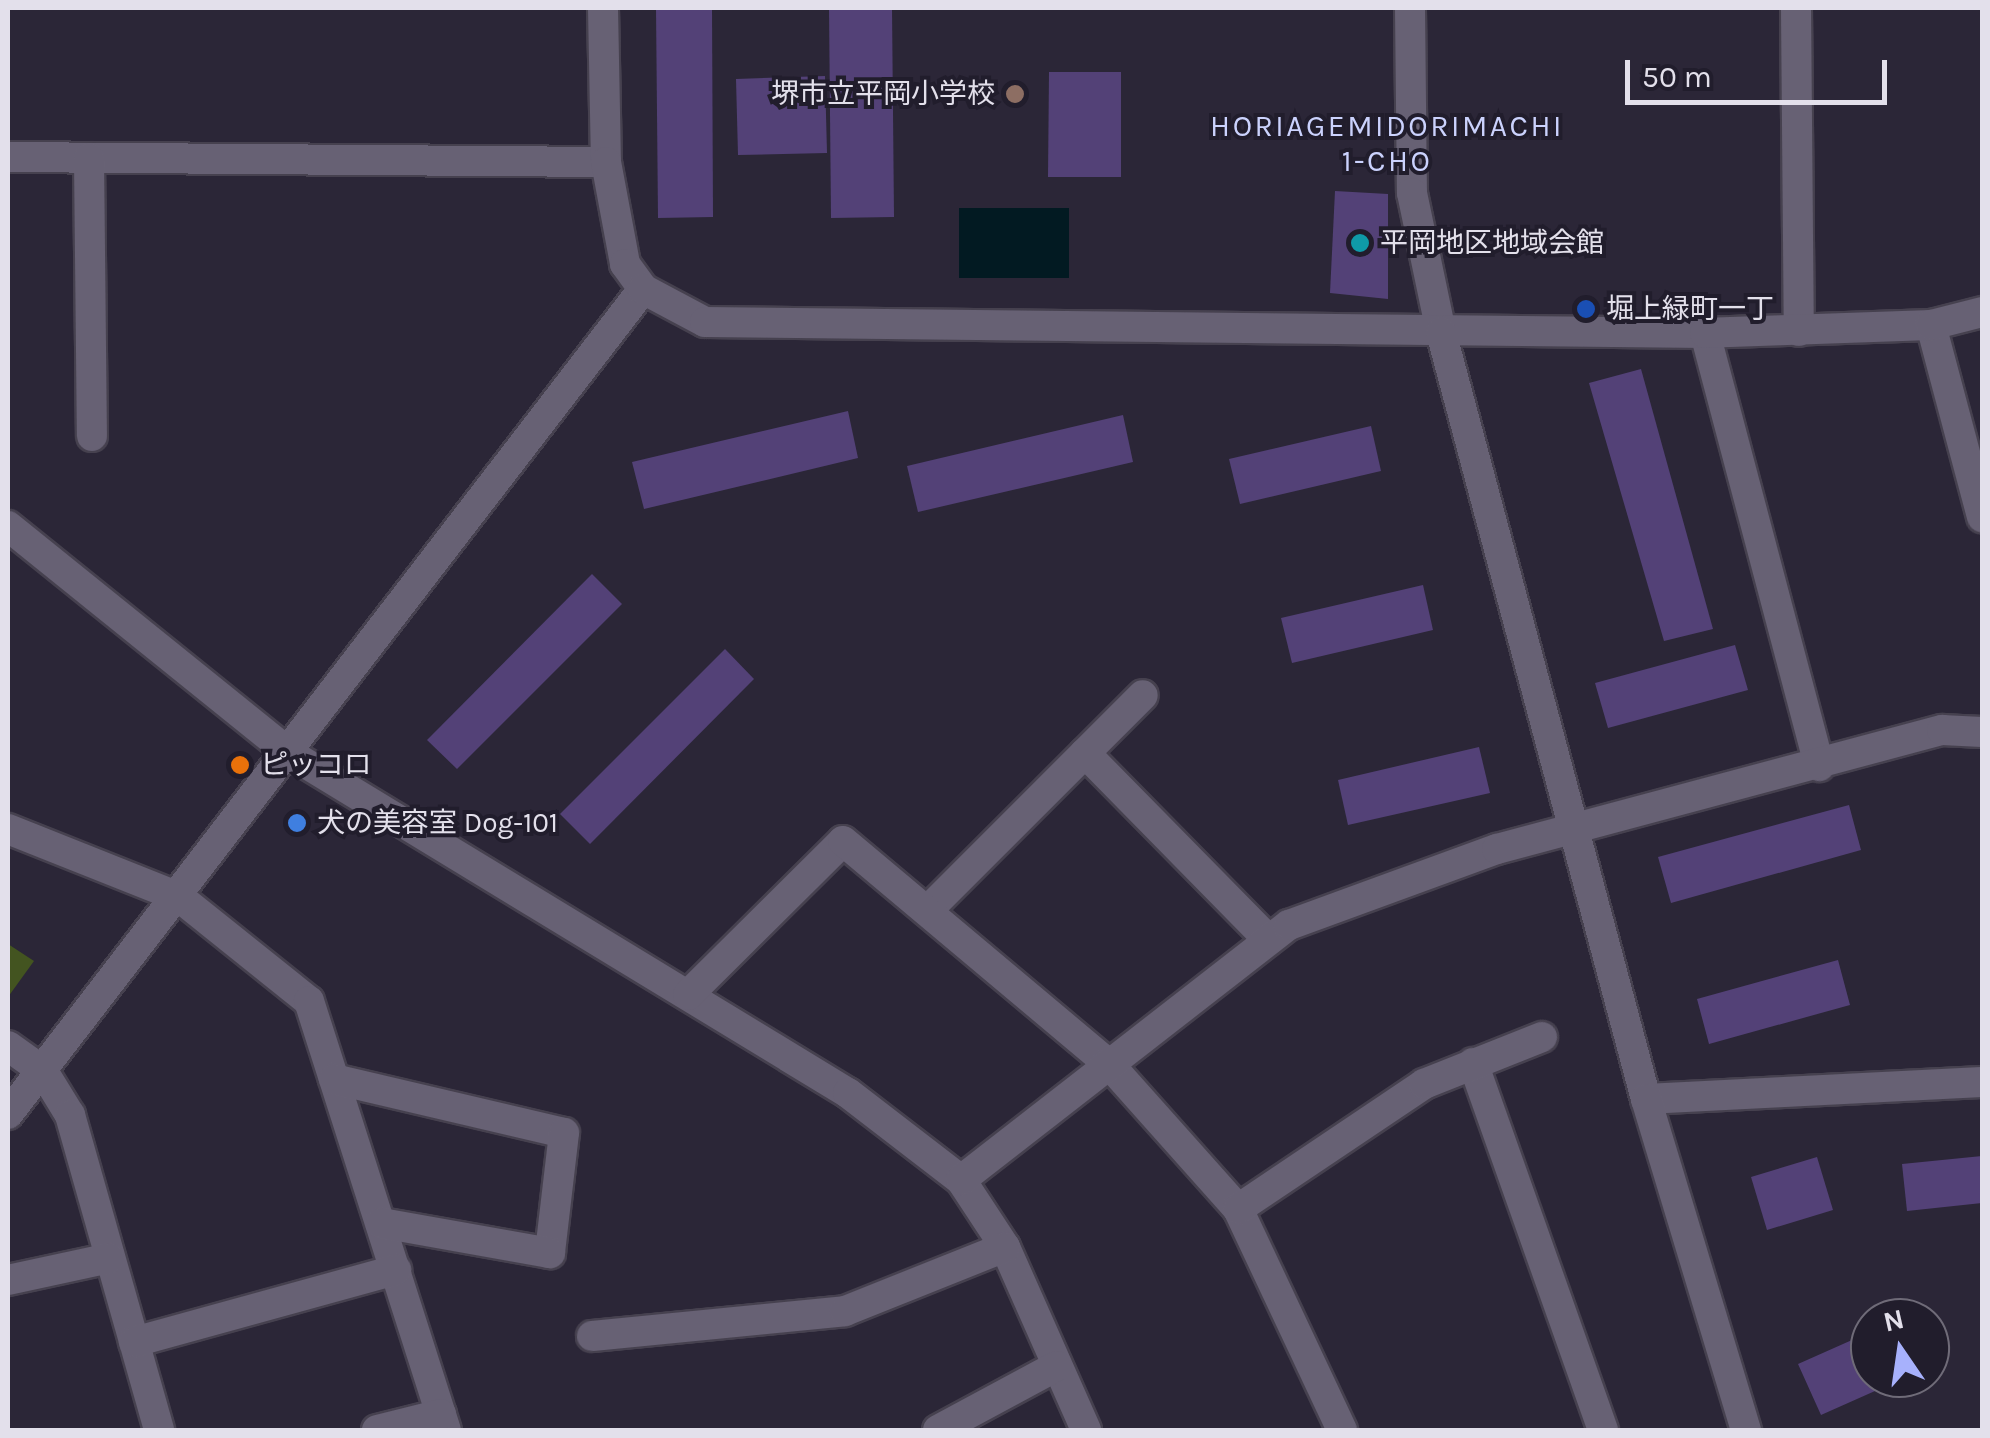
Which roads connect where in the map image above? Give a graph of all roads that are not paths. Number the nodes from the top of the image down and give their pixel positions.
1 (604, 8) edge
2 (1410, 8) edge
3 (1796, 8) edge
4 (8, 157) edge
5 (89, 158) junction
6 (606, 162) junction
7 (644, 289) junction
8 (1982, 312) edge
9 (1931, 325) junction
10 (1799, 331) junction
11 (1441, 332) junction
12 (1704, 333) junction
13 (92, 436) dead end
14 (1982, 517) edge
15 (8, 526) edge
16 (1142, 695) dead end
17 (1982, 732) edge
18 (1085, 753) junction
19 (292, 755) junction
20 (1820, 766) junction
21 (1574, 828) junction
22 (8, 830) edge
23 (179, 897) junction
24 (927, 911) junction
25 (1269, 940) junction
26 (688, 995) junction
27 (1542, 1038) dead end
28 (8, 1046) edge
29 (1108, 1063) junction
30 (1473, 1063) junction
31 (43, 1071) junction
32 (334, 1079) junction
33 (1982, 1082) edge
34 (1646, 1100) junction
35 (8, 1114) edge
36 (961, 1180) junction
37 (1238, 1209) junction
38 (381, 1223) junction
39 (1005, 1247) junction
40 (110, 1258) junction
41 (396, 1270) junction
42 (8, 1280) edge
43 (592, 1336) dead end
44 (134, 1342) junction
45 (1057, 1366) junction
46 (444, 1422) edge
47 (159, 1430) edge
48 (377, 1430) edge
49 (938, 1430) edge
50 (1086, 1430) edge
51 (1342, 1430) edge
52 (1604, 1430) edge
53 (1746, 1430) edge

1 - 6 street
2 - 11 street
3 - 10 street
4 - 5 street
5 - 6 street
5 - 13 street
6 - 7 street
7 - 11 street
7 - 19 street
8 - 9 street
9 - 10 street
9 - 14 street
10 - 12 street
11 - 12 street
11 - 21 street
12 - 20 street
15 - 19 street
16 - 18 street
17 - 20 street
18 - 24 street
18 - 25 street
19 - 23 street
19 - 26 street
20 - 21 street
21 - 25 street
21 - 34 street
22 - 23 street
23 - 31 street
23 - 32 street
24 - 26 street
24 - 29 street
25 - 29 street
26 - 36 street
27 - 30 street
28 - 31 street
29 - 36 street
29 - 37 street
30 - 37 street
30 - 52 street
31 - 35 street
31 - 40 street
32 - 38 street
32 - 38 street
33 - 34 street
34 - 53 street
36 - 39 street
37 - 51 street
38 - 41 street
39 - 43 street
39 - 45 street
40 - 42 street
40 - 44 street
41 - 44 street
41 - 46 street
44 - 47 street
45 - 49 street
45 - 50 street
46 - 48 street

